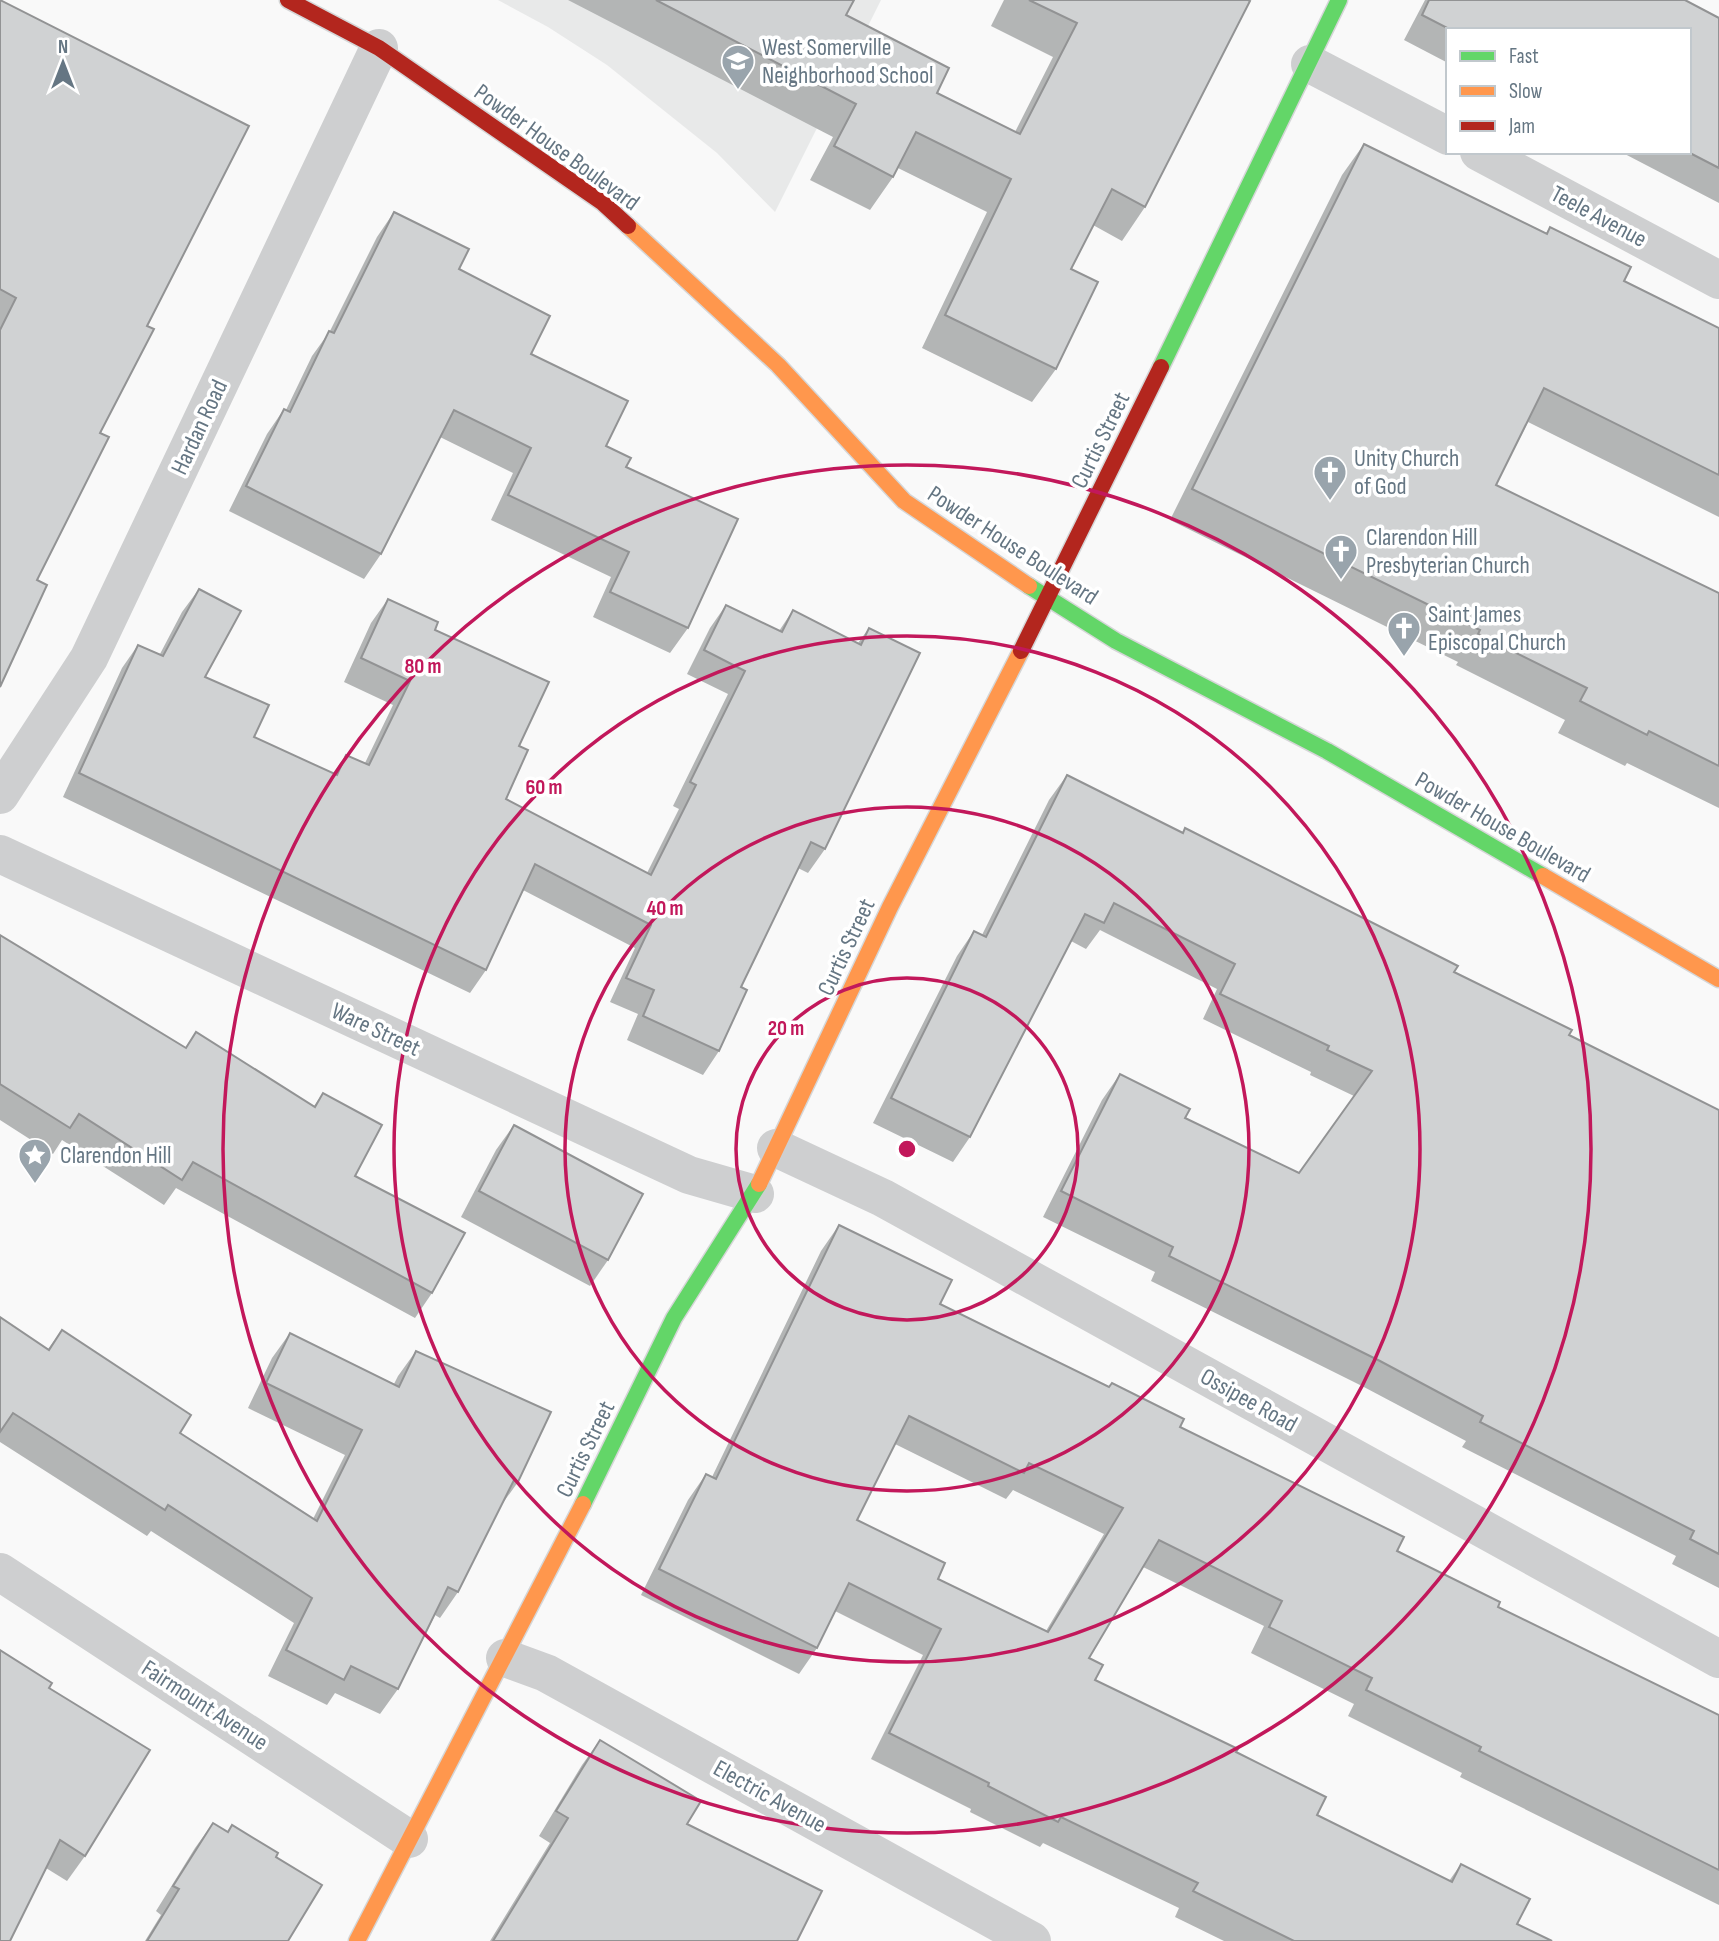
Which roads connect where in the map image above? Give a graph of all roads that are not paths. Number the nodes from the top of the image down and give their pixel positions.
1 (288, 0) edge
2 (1339, 0) edge
3 (379, 48) junction
4 (1310, 64) junction
5 (1446, 135) edge
6 (1483, 154) edge
7 (1719, 280) edge
8 (1048, 598) junction
9 (0, 795) edge
10 (0, 854) edge
11 (1719, 979) edge
12 (776, 1148) junction
13 (755, 1194) junction
14 (0, 1572) edge
15 (505, 1658) junction
16 (1719, 1659) edge
17 (409, 1839) junction
18 (357, 1941) edge
19 (1032, 1941) edge

1 - 3 street, Powder House Boulevard
2 - 4 street, Curtis Street
3 - 8 street, Powder House Boulevard
3 - 9 street, Hardan Road
4 - 5 street
4 - 8 street, Curtis Street
6 - 7 street, Teele Avenue
8 - 11 street, Powder House Boulevard
8 - 12 street, Curtis Street
10 - 13 street, Ware Street
12 - 13 street, Curtis Street
12 - 16 street, Ossipee Road
13 - 15 street, Curtis Street
14 - 17 street, Fairmount Avenue
15 - 17 street, Curtis Street
15 - 19 street, Electric Avenue
17 - 18 street, Curtis Street

